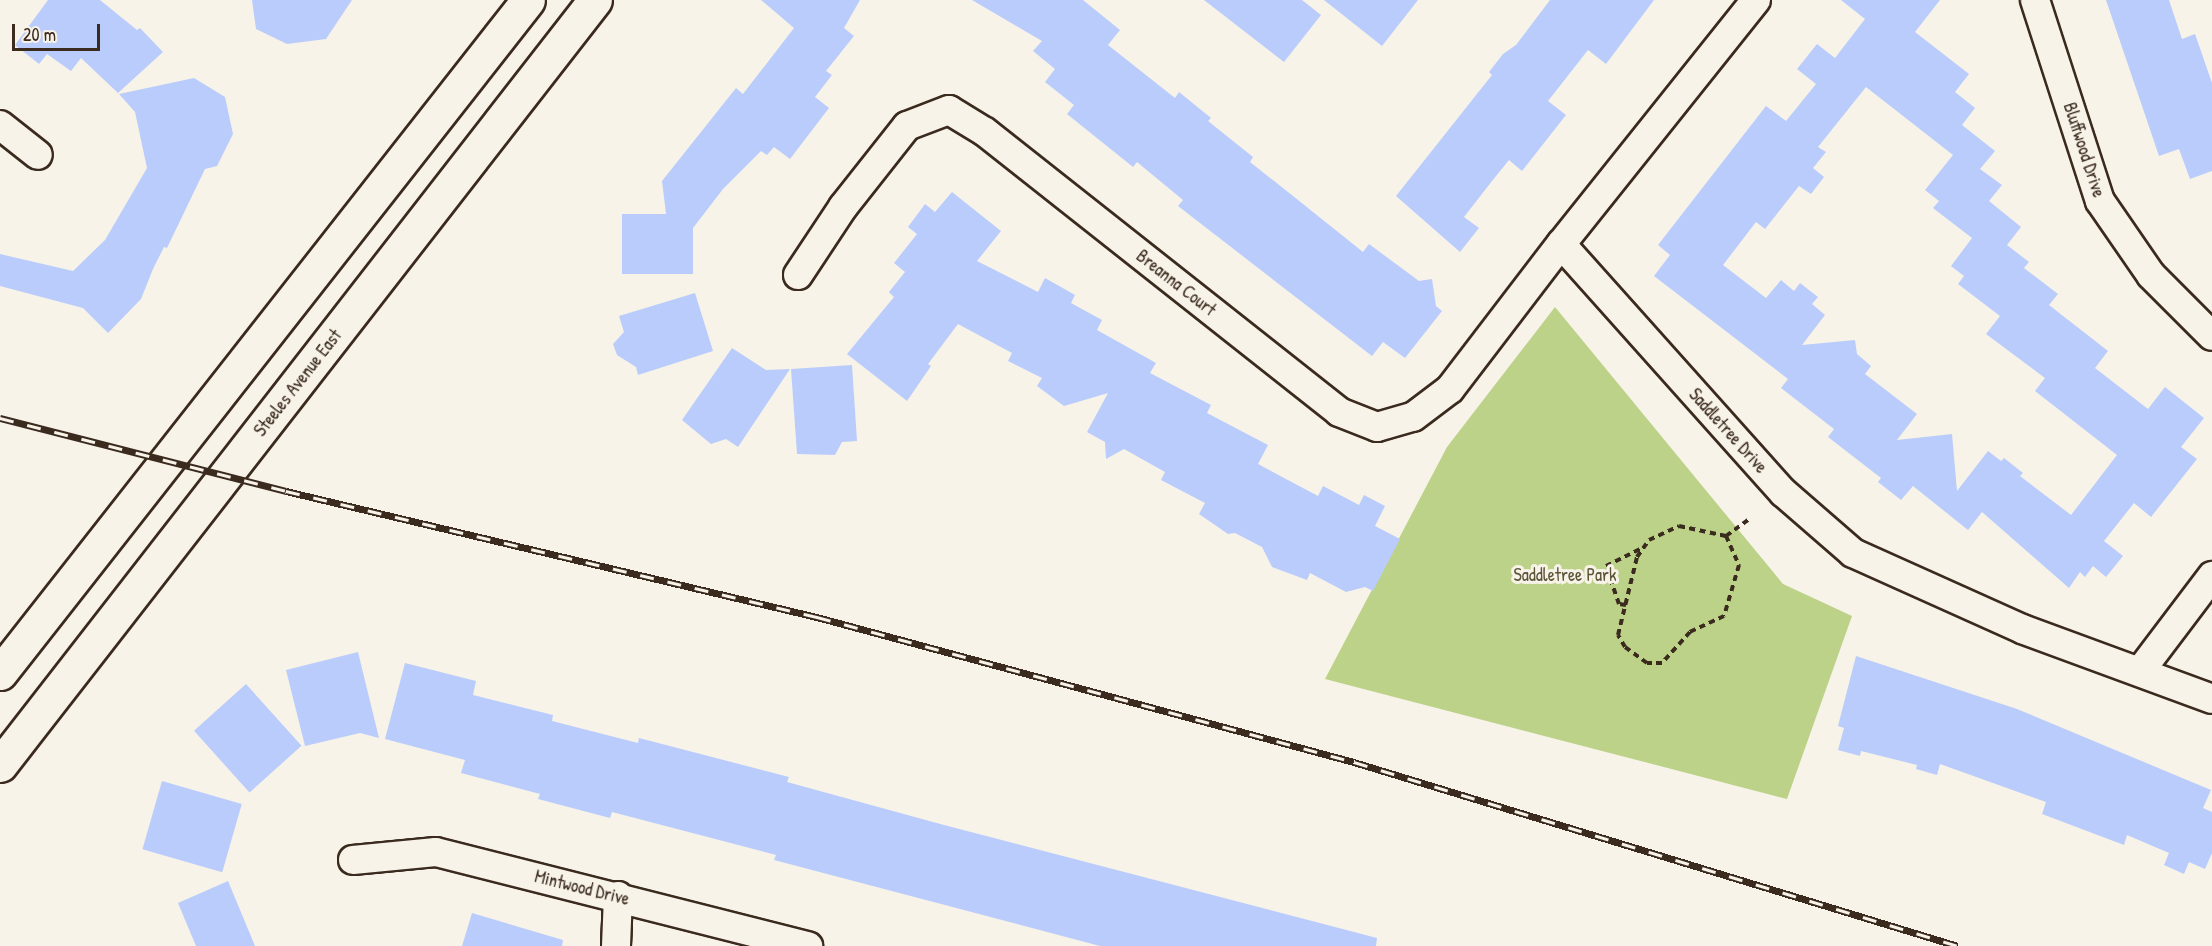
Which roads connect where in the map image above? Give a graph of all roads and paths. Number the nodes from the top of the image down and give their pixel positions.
1 (528, 0) edge
2 (595, 0) edge
3 (1756, 0) edge
4 (2035, 0) edge
5 (0, 125) edge
6 (38, 155) dead end
7 (1561, 244) junction
8 (798, 275) dead end
9 (2212, 336) edge
10 (1749, 519) dead end
11 (1726, 536) junction
12 (1644, 546) junction
13 (2212, 576) edge
14 (1626, 605) junction
15 (2141, 670) junction
16 (0, 673) edge
17 (2212, 699) edge
18 (0, 765) edge
19 (353, 860) dead end
20 (618, 896) junction
21 (616, 946) edge
22 (807, 946) edge

1 - 16 main road
2 - 18 main road, Steeles Avenue East
3 - 7 street
4 - 9 street, Bluffwood Drive
5 - 6 street
7 - 8 street, Breanna Court
7 - 15 street, Saddletree Drive
10 - 11 path
11 - 12 path
11 - 14 path
12 - 14 path
12 - 14 path
13 - 15 street
15 - 17 street, Saddletree Drive
19 - 20 street, Mintwood Drive
20 - 21 street
20 - 22 street, Mintwood Drive

